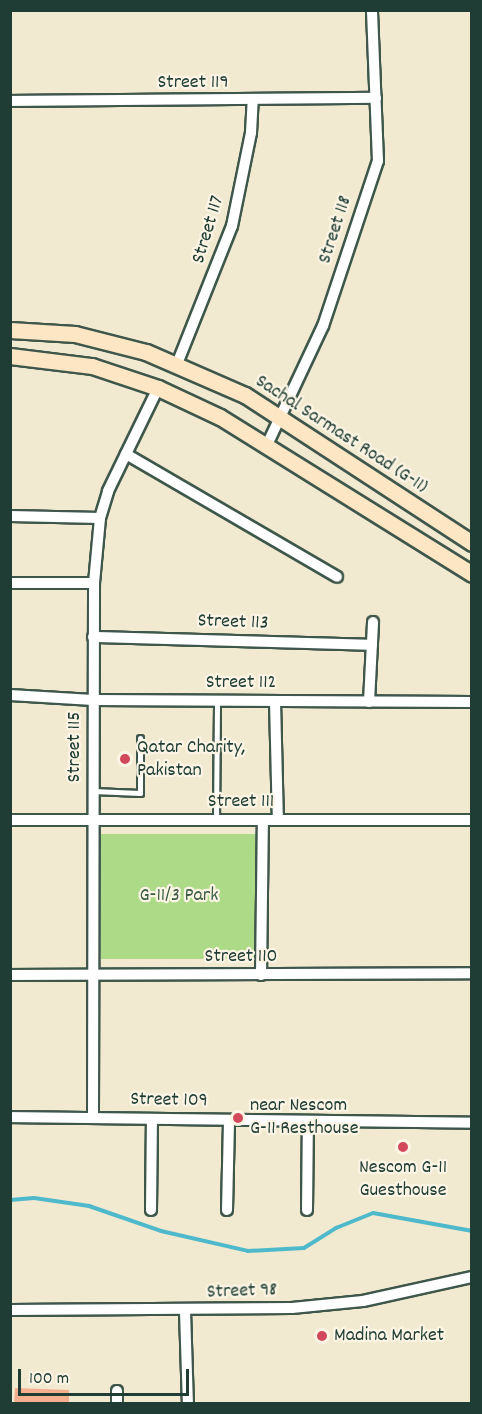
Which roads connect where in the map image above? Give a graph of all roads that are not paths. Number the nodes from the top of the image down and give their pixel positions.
1 (372, 10) edge
2 (376, 98) junction
3 (253, 100) junction
4 (10, 101) edge
5 (10, 330) edge
6 (10, 356) edge
7 (177, 364) junction
8 (158, 388) junction
9 (282, 418) junction
10 (266, 447) junction
11 (126, 454) junction
12 (10, 516) edge
13 (100, 518) junction
14 (471, 543) edge
15 (471, 574) edge
16 (337, 577) dead end
17 (10, 583) edge
18 (93, 583) junction
19 (373, 622) dead end
20 (93, 637) junction
21 (372, 645) junction
22 (10, 695) edge
23 (93, 700) junction
24 (217, 701) junction
25 (274, 701) junction
26 (369, 702) junction
27 (471, 702) edge
28 (140, 738) dead end
29 (93, 791) junction
30 (10, 820) edge
31 (93, 820) junction
32 (216, 820) junction
33 (263, 820) junction
34 (278, 820) junction
35 (471, 820) edge
36 (471, 973) edge
37 (10, 975) edge
38 (261, 975) junction
39 (95, 976) junction
40 (10, 1117) edge
41 (93, 1118) junction
42 (152, 1119) junction
43 (229, 1120) junction
44 (308, 1121) junction
45 (471, 1123) edge
46 (151, 1210) dead end
47 (227, 1210) dead end
48 (307, 1210) dead end
49 (471, 1277) edge
50 (10, 1310) edge
51 (185, 1311) junction
52 (117, 1391) dead end
53 (117, 1404) edge
54 (188, 1404) edge

1 - 2 street, Street 118
2 - 3 street, Street 119
2 - 9 street, Street 118
3 - 4 street, Street 119
3 - 7 street, Street 117
5 - 7 main road, Sachal Sarmast Road (G-11)
6 - 8 main road
7 - 9 main road, Sachal Sarmast Road (G-11)
8 - 10 main road
8 - 11 street, Street 115
9 - 10 street, Street 118
9 - 14 main road, Sachal Sarmast Road (G-11)
10 - 15 main road
11 - 13 street, Street 115
11 - 16 street
12 - 13 street
13 - 18 street, Street 115
17 - 18 street
18 - 20 street, Street 115
19 - 21 street
20 - 21 street, Street 113
20 - 23 street, Street 115
21 - 26 street
22 - 23 street, Street 112
23 - 24 street, Street 112
23 - 29 street, Street 115
24 - 25 street, Street 112
24 - 32 lane
25 - 26 street, Street 112
25 - 34 street
26 - 27 street, Street 112
28 - 29 lane
29 - 31 street, Street 115
30 - 31 street, Street 111
31 - 32 street, Street 111
31 - 39 street, Street 115
32 - 33 street, Street 111
33 - 34 street, Street 111
33 - 38 street
34 - 35 street, Street 111
36 - 38 street, Street 110
37 - 39 street, Street 110
38 - 39 street, Street 110
39 - 41 street, Street 115
40 - 41 street, Street 109
41 - 42 street, Street 109
42 - 43 street, Street 109
42 - 46 street
43 - 44 street, Street 109
43 - 47 street
44 - 45 street, Street 109
44 - 48 street
49 - 51 street, Street 98
50 - 51 street, Street 98
51 - 54 street
52 - 53 street

